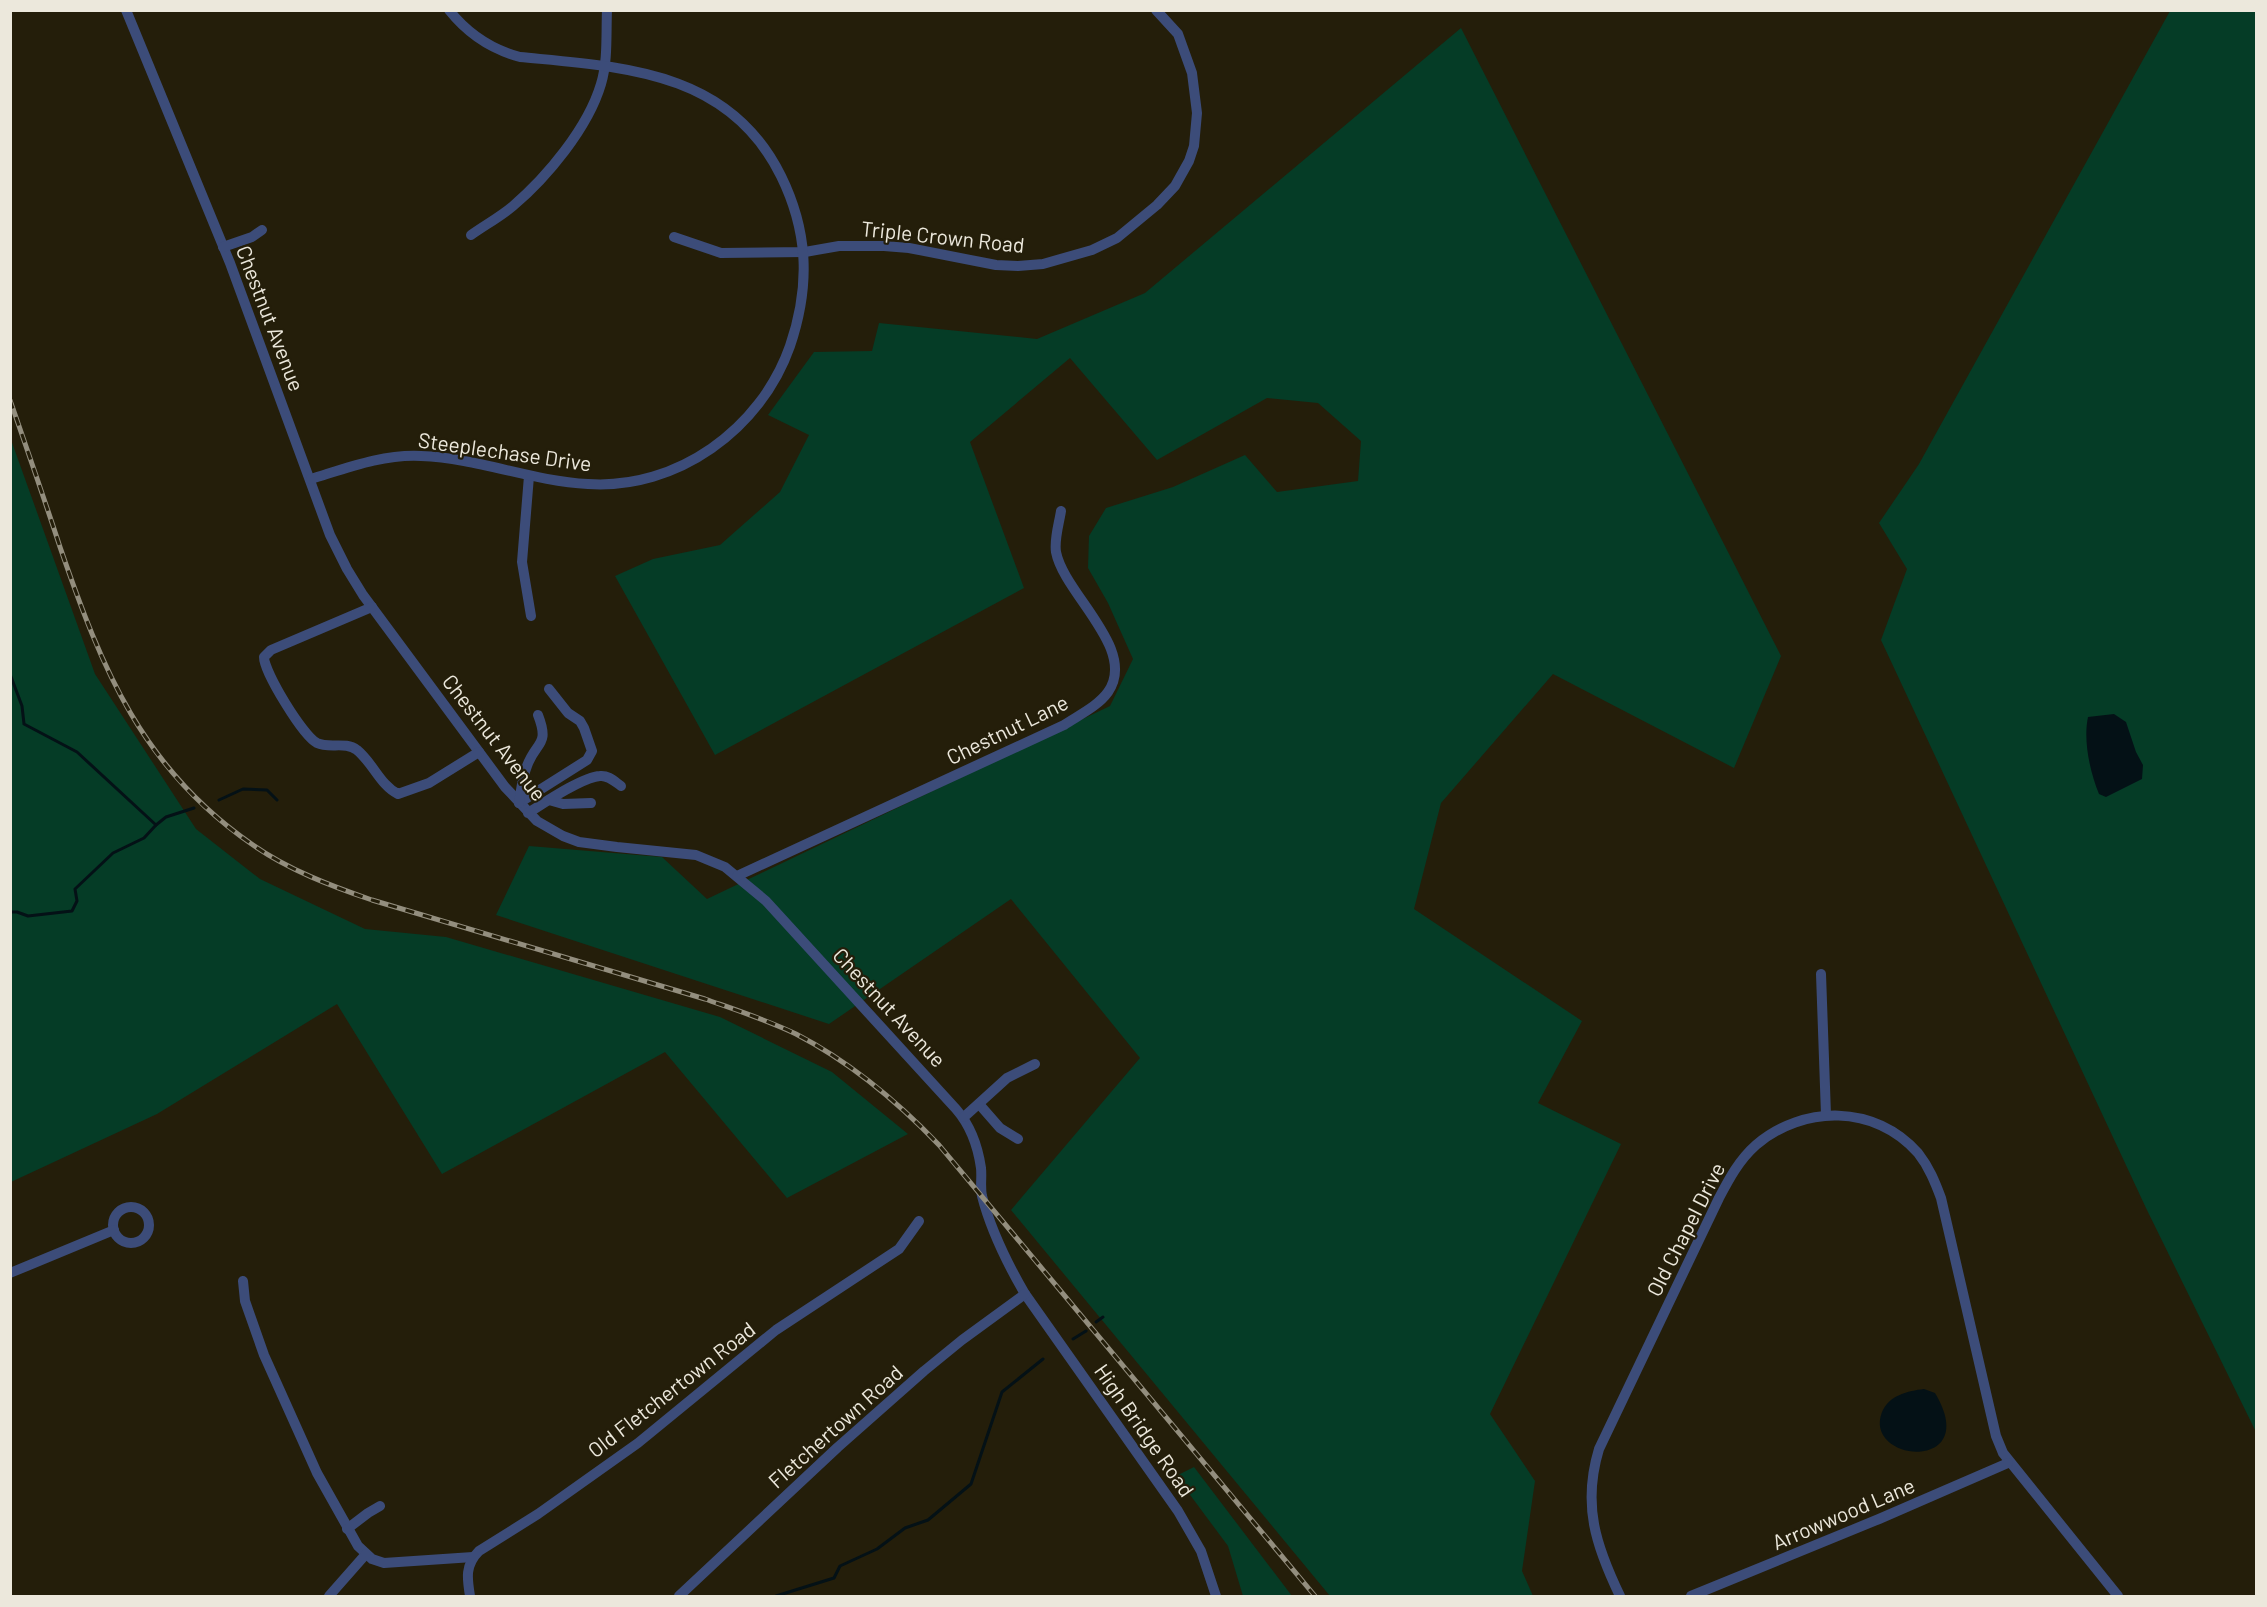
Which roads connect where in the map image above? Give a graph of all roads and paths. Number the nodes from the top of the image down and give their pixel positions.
1 (126, 10) edge
2 (449, 10) edge
3 (607, 10) edge
4 (1156, 10) edge
5 (604, 65) junction
6 (262, 230) dead end
7 (471, 235) dead end
8 (674, 237) dead end
9 (223, 247) junction
10 (805, 252) junction
11 (529, 476) junction
12 (311, 479) junction
13 (1061, 511) dead end
14 (372, 607) junction
15 (531, 616) dead end
16 (549, 689) dead end
17 (538, 715) dead end
18 (479, 752) junction
19 (621, 786) dead end
20 (549, 800) junction
21 (519, 803) junction
22 (591, 803) dead end
23 (528, 813) junction
24 (737, 876) junction
25 (1821, 974) dead end
26 (1035, 1064) dead end
27 (979, 1104) junction
28 (1826, 1114) junction
29 (964, 1117) junction
30 (1018, 1139) dead end
31 (920, 1221) dead end
32 (114, 1230) dead end
33 (10, 1273) edge
34 (243, 1281) dead end
35 (1025, 1294) junction
36 (2008, 1463) junction
37 (380, 1506) dead end
38 (347, 1529) junction
39 (366, 1554) junction
40 (473, 1557) junction
41 (329, 1596) edge
42 (470, 1596) edge
43 (679, 1596) edge
44 (1216, 1596) edge
45 (1620, 1596) edge
46 (1691, 1596) edge
47 (2118, 1596) edge

1 - 9 street, Chestnut Avenue
2 - 5 street, Steeplechase Drive
3 - 5 street
4 - 10 street, Triple Crown Road
5 - 7 street
5 - 10 street, Steeplechase Drive
6 - 9 street
8 - 10 street, Triple Crown Road
9 - 12 street, Chestnut Avenue
10 - 11 street, Steeplechase Drive
11 - 12 street, Steeplechase Drive
11 - 15 street
12 - 14 street, Chestnut Avenue
13 - 24 street, Chestnut Lane
14 - 18 street, Chestnut Avenue
14 - 18 street
16 - 21 street
17 - 21 street
18 - 21 street, Chestnut Avenue
19 - 20 street
20 - 22 street
20 - 23 street
21 - 23 street, Chestnut Avenue
23 - 24 street, Chestnut Avenue
24 - 29 street, Chestnut Avenue
25 - 28 street
26 - 27 street
27 - 29 street
27 - 30 street
28 - 36 street, Old Chapel Drive
28 - 45 street, Old Chapel Drive
29 - 35 street, Chestnut Avenue
31 - 40 street, Old Fletchertown Road
32 - 33 street
34 - 38 street
35 - 43 street, Fletchertown Road
35 - 44 street, High Bridge Road
36 - 46 street, Arrowwood Lane
36 - 47 street, Old Chapel Drive
37 - 38 street
38 - 39 street
39 - 40 street
39 - 41 street
40 - 42 street

